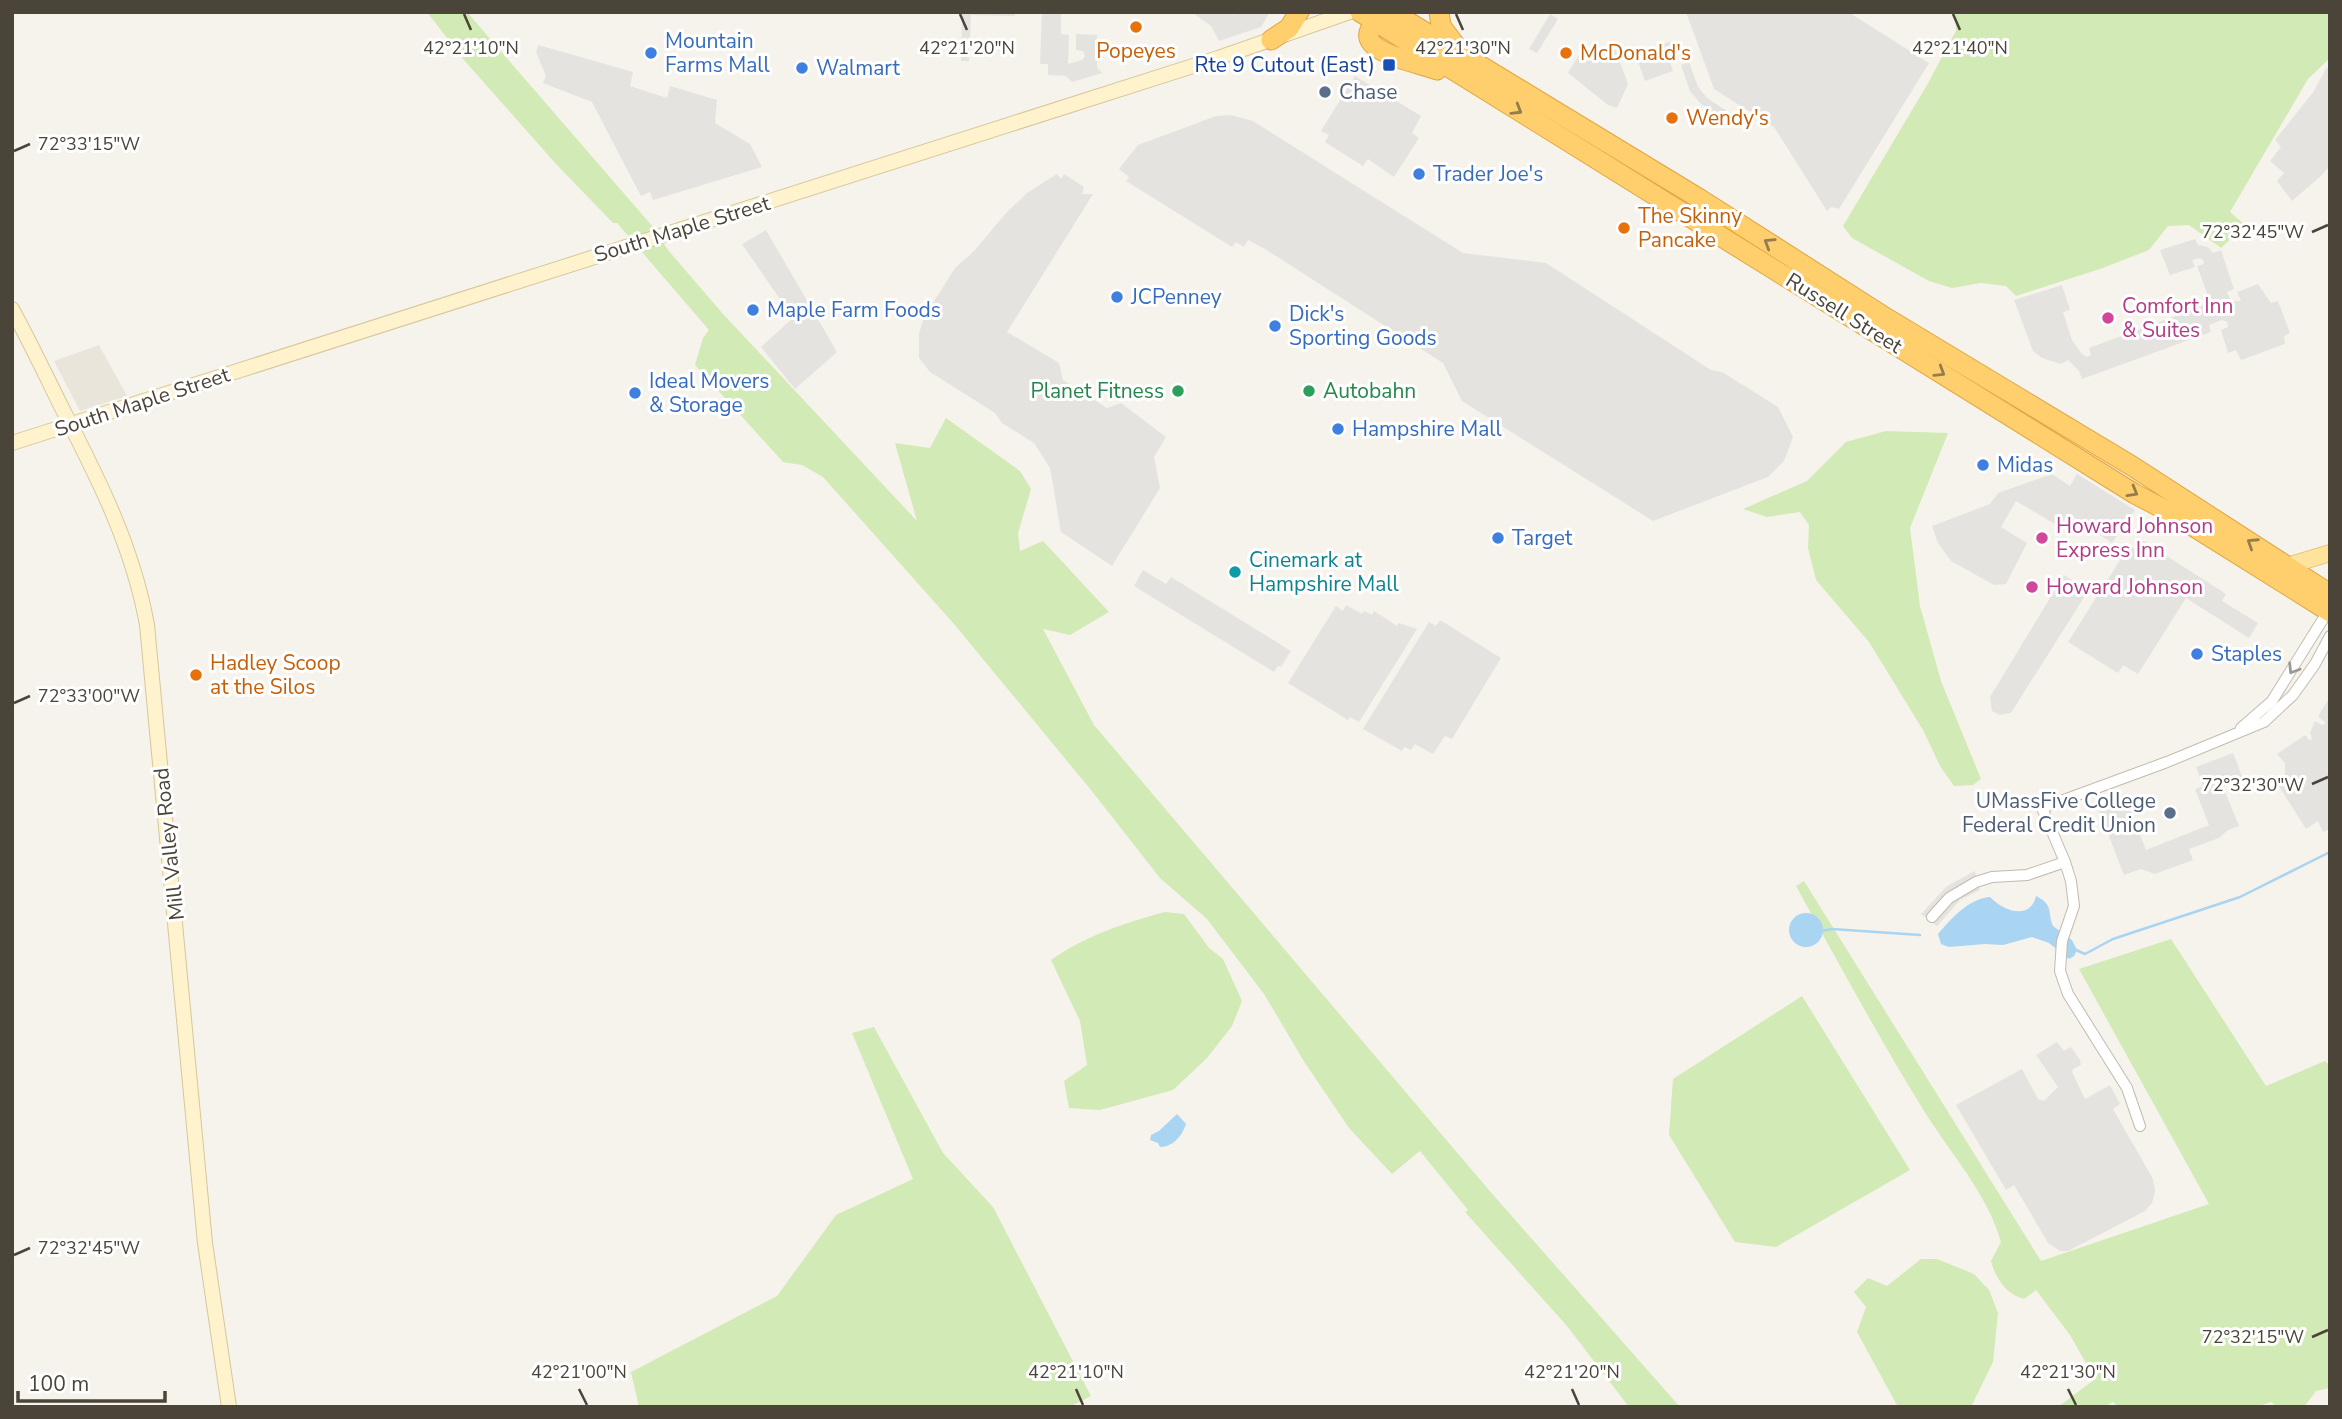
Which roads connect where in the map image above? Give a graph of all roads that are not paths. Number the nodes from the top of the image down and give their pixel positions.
1 (1299, 12) edge
2 (1350, 12) edge
3 (1439, 12) edge
4 (1380, 15) edge
5 (1271, 40) junction
6 (1465, 58) junction
7 (12, 309) edge
8 (71, 425) junction
9 (12, 443) edge
10 (2330, 553) edge
11 (2287, 566) junction
12 (2329, 606) edge
13 (2330, 636) edge
14 (2214, 743) junction
15 (2064, 862) junction
16 (1932, 917) dead end
17 (2140, 1126) dead end
18 (229, 1407) edge

1 - 5 highway
2 - 5 main road, South Maple Street
3 - 6 highway
4 - 6 highway, Russell Street
4 -> 12 highway, Russell Street
5 - 8 main road, South Maple Street
11 -> 6 highway, Russell Street
7 - 8 main road, Mill Valley Road
8 - 9 main road, South Maple Street
8 - 18 main road, Mill Valley Road
10 - 11 main road
11 - 12 highway, Russell Street
12 -> 14 street
13 - 14 street
14 - 15 street
15 - 16 street
15 - 17 street

